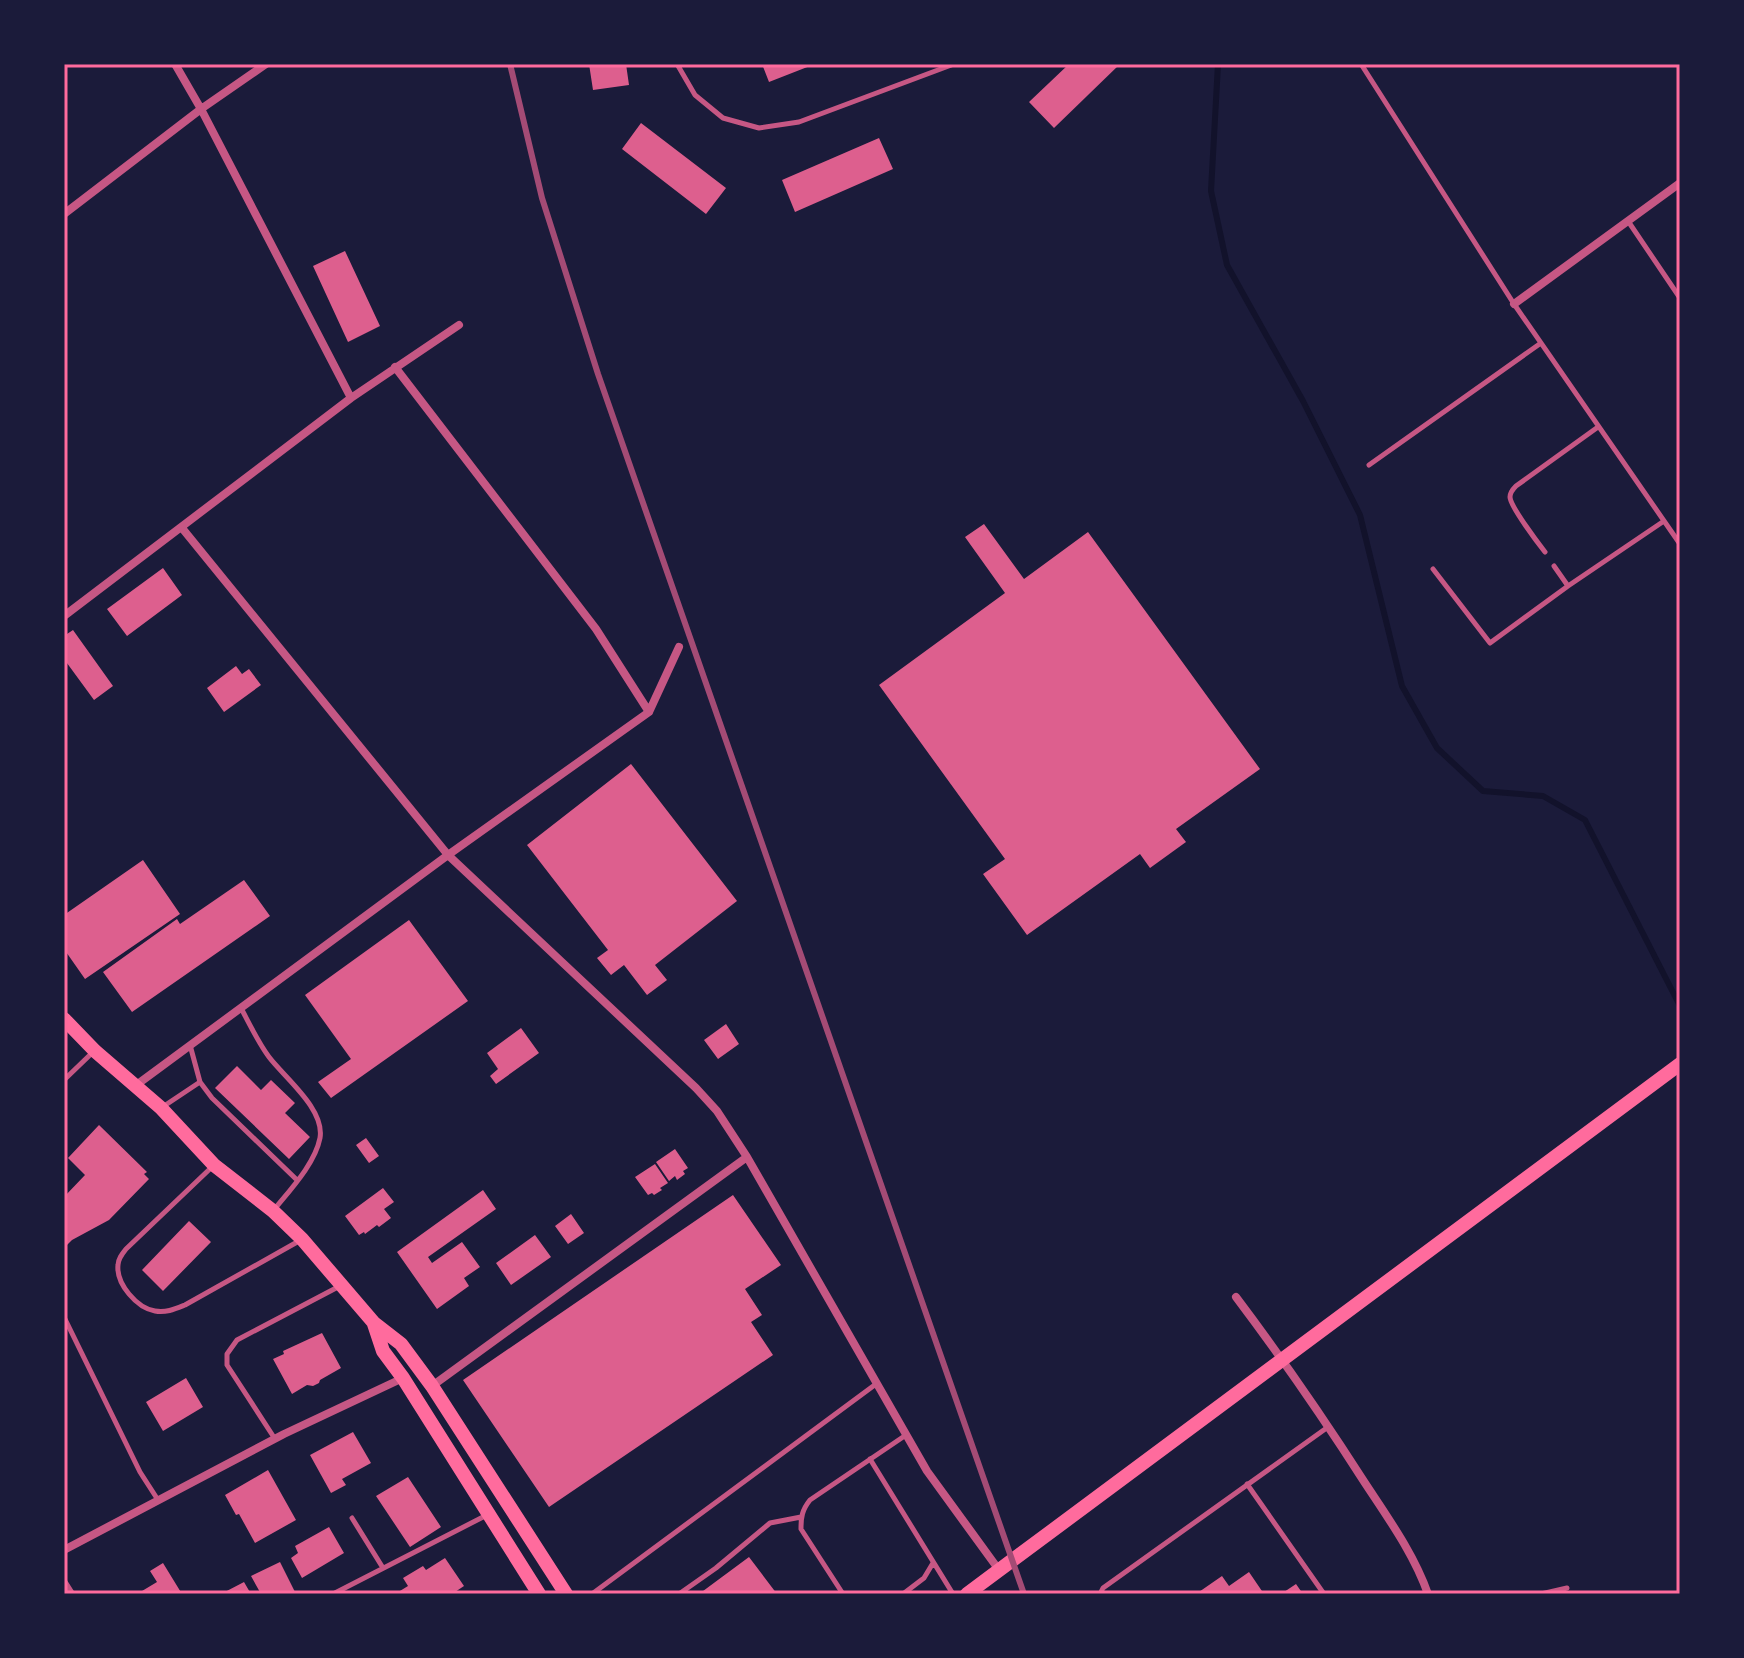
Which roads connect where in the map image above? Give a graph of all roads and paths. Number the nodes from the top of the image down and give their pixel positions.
1 (175, 64) edge
2 (266, 64) edge
3 (677, 64) edge
4 (954, 64) edge
5 (1361, 64) edge
6 (201, 109) junction
7 (1680, 183) edge
8 (64, 214) edge
9 (1628, 221) junction
10 (1680, 298) edge
11 (1514, 304) junction
12 (459, 325) dead end
13 (1541, 343) junction
14 (395, 367) junction
15 (351, 398) junction
16 (1598, 427) junction
17 (1369, 465) dead end
18 (1664, 521) junction
19 (182, 528) junction
20 (1680, 544) edge
21 (1545, 552) dead end
22 (1554, 566) dead end
23 (1433, 569) dead end
24 (1568, 586) junction
25 (64, 616) edge
26 (679, 647) dead end
27 (649, 712) junction
28 (448, 855) junction
29 (241, 1007) junction
30 (64, 1019) edge
31 (190, 1045) junction
32 (95, 1051) junction
33 (1680, 1064) edge
34 (64, 1080) edge
35 (200, 1082) junction
36 (134, 1086) junction
37 (161, 1108) junction
38 (747, 1157) junction
39 (214, 1165) junction
40 (297, 1180) junction
41 (273, 1211) junction
42 (302, 1239) junction
43 (342, 1285) junction
44 (1236, 1297) dead end
45 (64, 1317) edge
46 (374, 1323) junction
47 (1282, 1359) junction
48 (403, 1378) junction
49 (877, 1383) junction
50 (432, 1386) junction
51 (1329, 1426) junction
52 (906, 1434) junction
53 (275, 1439) junction
54 (870, 1459) junction
55 (1247, 1484) junction
56 (158, 1500) junction
57 (488, 1514) junction
58 (801, 1517) junction
59 (352, 1518) dead end
60 (64, 1550) edge
61 (933, 1563) junction
62 (383, 1568) junction
63 (999, 1570) junction
64 (64, 1583) edge
65 (1567, 1588) dead end
66 (71, 1594) edge
67 (333, 1594) edge
68 (539, 1594) edge
69 (566, 1594) edge
70 (592, 1594) edge
71 (679, 1594) edge
72 (843, 1594) edge
73 (903, 1594) edge
74 (953, 1594) edge
75 (967, 1594) edge
76 (1100, 1594) edge
77 (1324, 1594) edge
78 (1428, 1594) edge
79 (1541, 1594) edge

1 - 6 street
2 - 6 street
3 - 4 lane
5 - 11 lane
6 - 8 street
6 - 15 street
7 - 9 street
9 - 10 lane
9 - 11 street
11 - 13 lane
12 - 14 street
13 - 16 lane
13 - 17 lane
14 - 15 street
14 - 27 street
15 - 19 street
16 - 18 lane
16 - 21 lane
18 - 20 lane
18 - 24 lane
19 - 25 street
19 - 28 street
22 - 24 lane
23 - 24 lane
26 - 27 street
27 - 28 street
28 - 29 street
28 - 38 street
29 - 31 street
29 - 40 lane
30 - 32 main road
31 - 35 lane
31 - 36 street
32 - 34 lane
32 - 36 main road
33 - 47 main road
35 - 37 lane
35 - 40 lane
36 - 37 main road
37 - 39 main road
38 - 49 street
38 - 50 street
39 - 41 main road
39 - 42 lane
40 - 41 lane
41 - 42 main road
42 - 43 main road
43 - 46 main road
43 - 53 lane
44 - 47 street
45 - 56 lane
46 - 48 main road
46 - 50 main road
47 - 51 street
47 - 63 main road
48 - 53 street
48 - 57 main road
49 - 52 street
49 - 70 lane
50 - 69 main road
51 - 55 lane
51 - 78 street
52 - 54 lane
52 - 63 street
53 - 56 street
54 - 58 lane
54 - 61 lane
55 - 76 lane
55 - 77 lane
56 - 60 street
57 - 62 lane
57 - 68 main road
58 - 71 lane
58 - 72 lane
59 - 62 lane
61 - 73 lane
61 - 74 lane
62 - 67 lane
63 - 75 main road
64 - 66 street
65 - 79 lane

